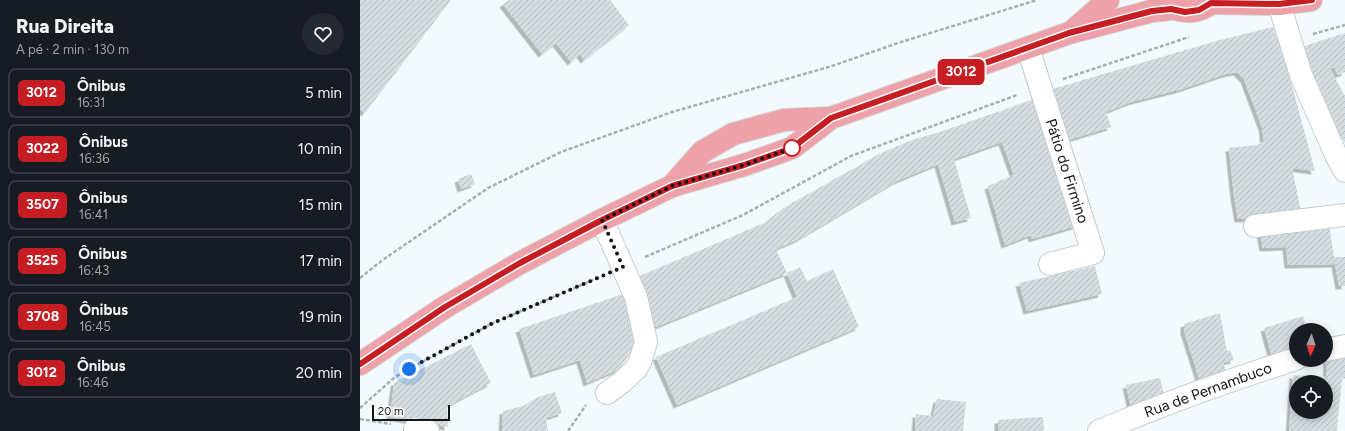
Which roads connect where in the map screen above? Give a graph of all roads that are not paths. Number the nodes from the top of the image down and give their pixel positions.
1 (1108, 0) edge
2 (1311, 0) edge
3 (1212, 2) edge
4 (1279, 4) junction
5 (1164, 5) edge
6 (1069, 33) junction
7 (1028, 48) junction
8 (831, 118) junction
9 (1345, 171) edge
10 (672, 186) junction
11 (1345, 215) edge
12 (602, 220) junction
13 (1255, 226) dead end
14 (1050, 264) dead end
15 (1345, 346) edge
16 (1333, 349) edge
17 (1289, 361) edge
18 (360, 364) edge
19 (607, 393) road end
20 (1099, 431) edge

1 - 6 main road
2 - 4 main road
3 - 4 main road
3 - 5 main road
4 - 9 street
5 - 6 main road
6 - 7 main road
7 - 8 main road
7 - 14 street, Pátio do Firmino
8 - 10 main road
8 - 10 main road
10 - 12 main road
11 - 13 street
12 - 18 main road
12 - 19 street
15 - 16 street
17 - 20 street, Rua de Pernambuco

